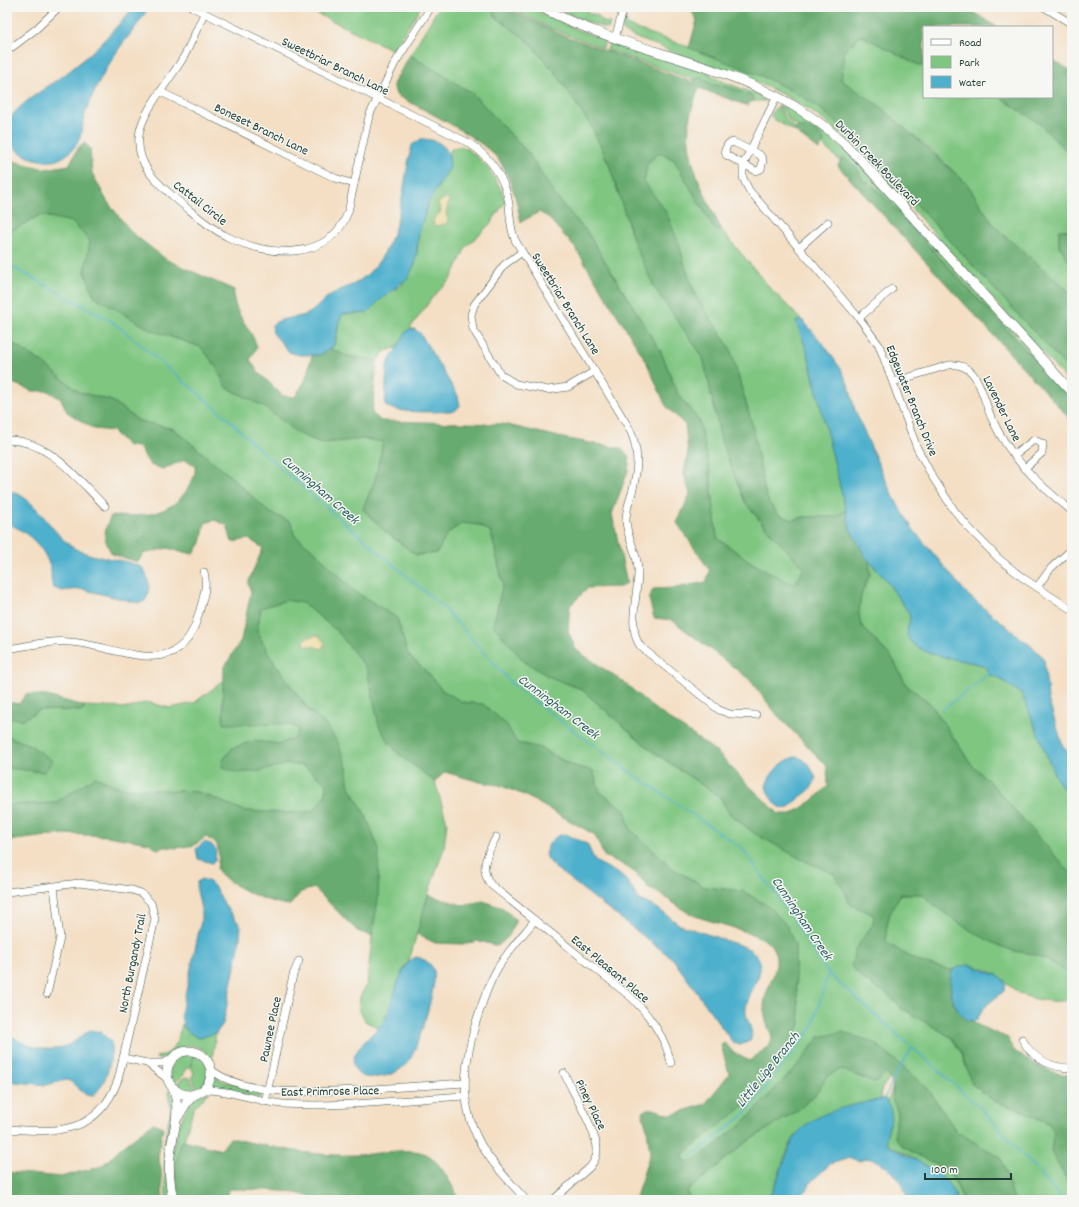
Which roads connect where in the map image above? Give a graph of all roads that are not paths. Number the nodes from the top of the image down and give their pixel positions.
1 (59, 7) edge
2 (192, 7) edge
3 (431, 7) edge
4 (541, 7) edge
5 (624, 7) edge
6 (1044, 7) edge
7 (204, 14) junction
8 (1072, 24) edge
9 (615, 38) junction
10 (7, 51) edge
11 (161, 92) junction
12 (777, 96) junction
13 (377, 98) junction
14 (750, 149) junction
15 (743, 165) junction
16 (354, 184) junction
17 (828, 222) dead end
18 (799, 248) junction
19 (522, 252) junction
20 (892, 289) dead end
21 (859, 318) junction
22 (595, 371) junction
23 (893, 382) junction
24 (1072, 392) edge
25 (7, 440) edge
26 (1014, 455) junction
27 (1025, 468) junction
28 (105, 506) dead end
29 (1072, 511) edge
30 (1072, 549) edge
31 (204, 572) dead end
32 (1037, 587) junction
33 (1072, 610) edge
34 (7, 649) edge
35 (756, 715) dead end
36 (496, 837) dead end
37 (54, 886) junction
38 (7, 892) edge
39 (535, 920) junction
40 (299, 961) dead end
41 (47, 994) dead end
42 (1022, 1039) dead end
43 (123, 1058) junction
44 (172, 1059) junction
45 (147, 1063) junction
46 (671, 1063) dead end
47 (1072, 1068) edge
48 (210, 1069) junction
49 (564, 1073) dead end
50 (465, 1083) junction
51 (171, 1084) junction
52 (385, 1088) junction
53 (268, 1090) junction
54 (199, 1092) junction
55 (466, 1096) junction
56 (386, 1101) junction
57 (265, 1102) junction
58 (178, 1118) junction
59 (7, 1129) edge
60 (173, 1200) edge
61 (526, 1200) edge
62 (552, 1200) edge

1 - 10 street
2 - 7 street, Sweetbriar Branch Lane
3 - 13 street, Cattail Circle
4 - 9 street, Durbin Creek Boulevard
5 - 9 street
6 - 8 street
7 - 11 street, Cattail Circle
7 - 13 street, Sweetbriar Branch Lane
9 - 12 street, Durbin Creek Boulevard
11 - 16 street, Boneset Branch Lane
11 - 16 street, Cattail Circle
12 - 14 street
12 - 24 street, Durbin Creek Boulevard
13 - 16 street, Cattail Circle
13 - 19 street, Sweetbriar Branch Lane
14 - 15 street
14 - 15 street
14 - 15 street
15 - 18 street, Edgewater Branch Drive
17 - 18 street
18 - 21 street, Edgewater Branch Drive
19 - 22 street, Sweetbriar Branch Lane
19 - 22 street
20 - 21 street
21 - 23 street, Edgewater Branch Drive
22 - 35 street, Sweetbriar Branch Lane
23 - 26 street, Lavender Lane
23 - 32 street, Edgewater Branch Drive
25 - 28 street
26 - 27 street, Lavender Lane
26 - 27 street
27 - 29 street, Lavender Lane
30 - 32 street
31 - 34 street
32 - 33 street, Edgewater Branch Drive
36 - 39 street, East Pleasant Place
37 - 38 street, North Burgandy Trail
37 - 41 street
37 - 43 street, North Burgandy Trail
39 - 46 street, East Pleasant Place
39 - 50 street
40 - 53 street, Pawnee Place
42 - 47 street
43 - 45 street
43 - 59 street, North Burgandy Trail
44 - 45 street
44 - 48 street
44 - 51 street
45 - 51 street
48 - 53 street, East Primrose Place
48 - 54 street
49 - 62 street, Piney Place
50 - 52 street, East Primrose Place
50 - 55 street
51 - 54 street
51 - 58 street
52 - 53 street, East Primrose Place
52 - 56 street, East Primrose Place
53 - 57 street, Pawnee Place
54 - 57 street, East Primrose Place
54 - 58 street
55 - 56 street, East Primrose Place
55 - 61 street
56 - 57 street, East Primrose Place
58 - 60 street

